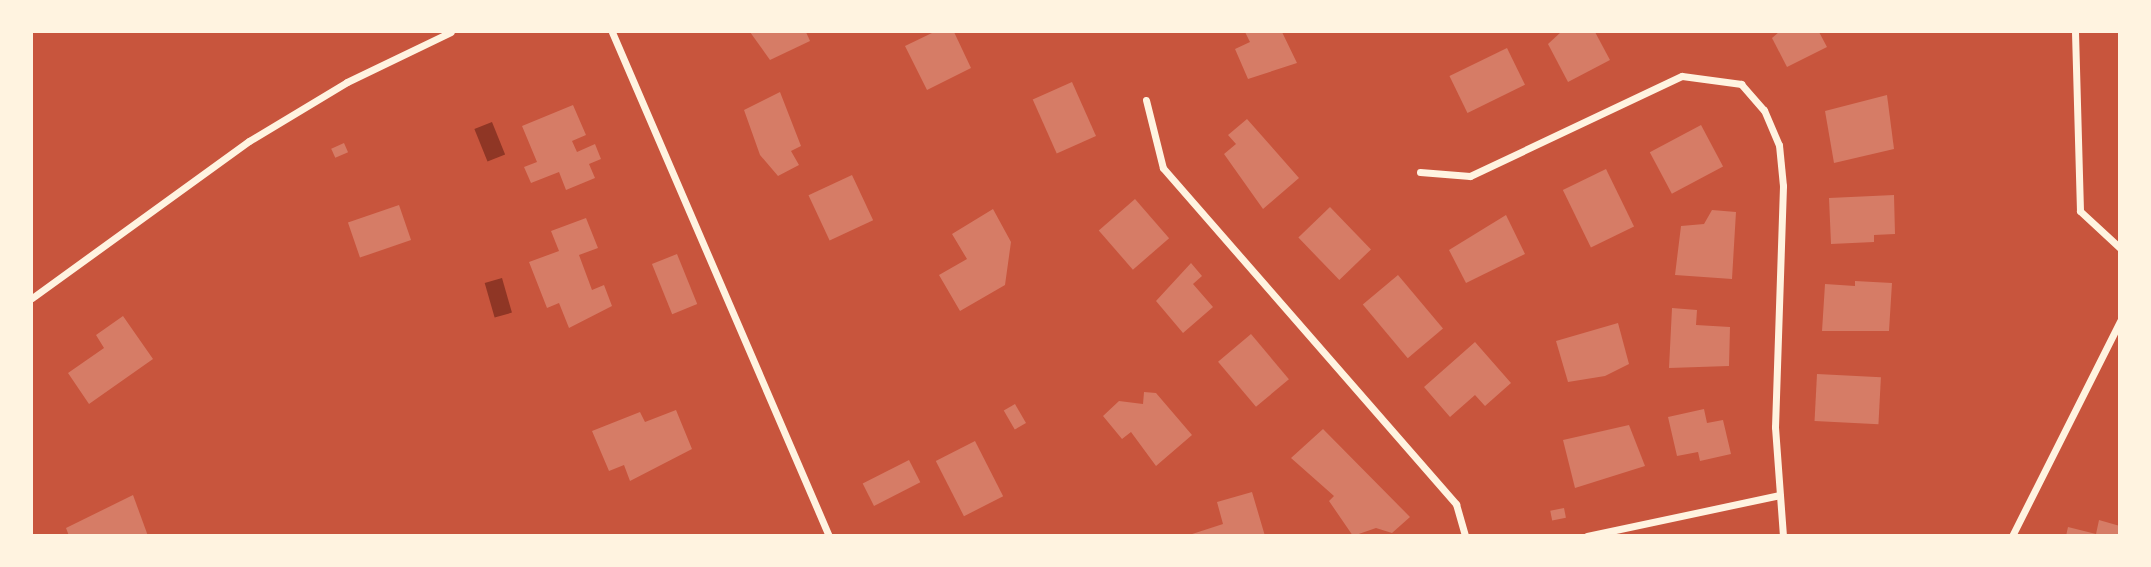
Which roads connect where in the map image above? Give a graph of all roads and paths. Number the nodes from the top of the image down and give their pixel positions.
1 (451, 32) edge
2 (612, 32) edge
3 (2075, 32) edge
4 (1146, 100) dead end
5 (1420, 172) dead end
6 (2119, 248) edge
7 (32, 298) edge
8 (2119, 321) edge
9 (1780, 495) junction
10 (1630, 526) junction
11 (829, 536) edge
12 (1465, 536) edge
13 (1587, 536) edge
14 (1632, 536) edge
15 (1783, 536) edge
16 (2012, 536) edge

1 - 7 street
2 - 11 street
3 - 6 street
4 - 12 street
5 - 9 street
8 - 16 street
9 - 10 street
9 - 15 street
10 - 13 street
10 - 14 street

